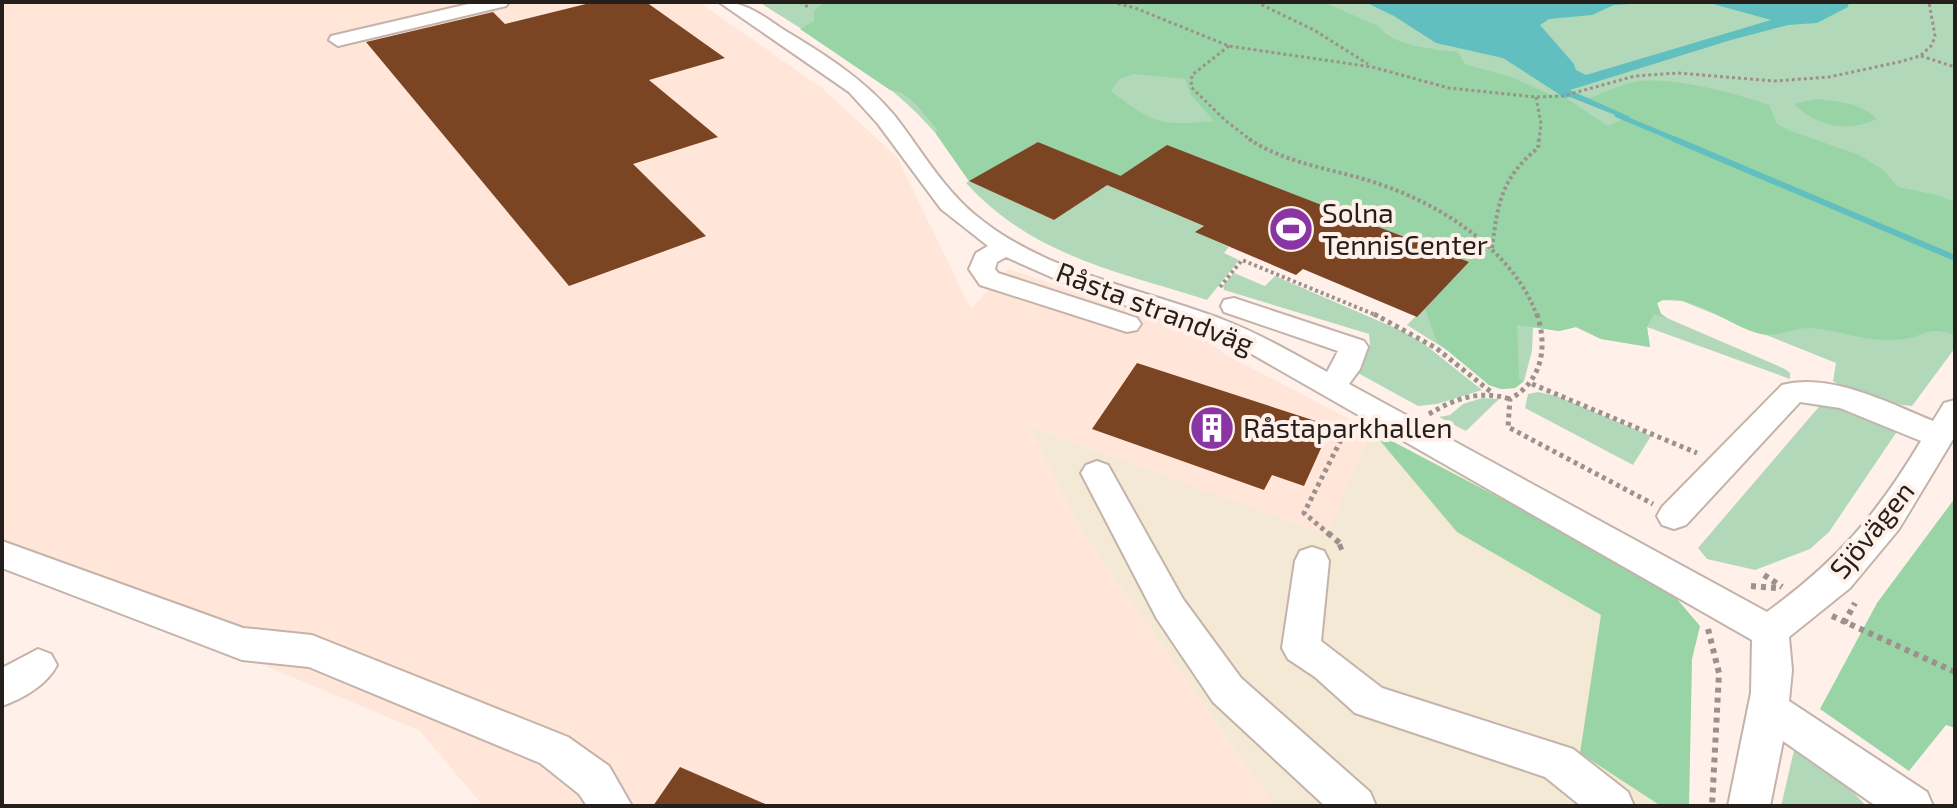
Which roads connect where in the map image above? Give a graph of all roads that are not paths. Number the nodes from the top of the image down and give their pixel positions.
1 (500, 2) edge
2 (728, 2) edge
3 (468, 5) edge
4 (338, 40) dead end
5 (1005, 247) junction
6 (1225, 299) road end
7 (1127, 324) dead end
8 (1332, 385) junction
9 (1947, 423) edge
10 (1097, 473) dead end
11 (1674, 516) road end
12 (1328, 553) road end
13 (2, 554) edge
14 (1769, 631) junction
15 (38, 665) dead end
16 (2, 689) edge
17 (1767, 708) junction
18 (611, 806) edge
19 (1355, 806) edge
20 (1613, 806) edge
21 (1749, 806) edge
22 (1912, 806) edge

1 - 3 street
2 - 5 street, Råsta strandväg
3 - 4 street
5 - 7 street
5 - 8 street, Råsta strandväg
6 - 8 street
8 - 14 street, Råsta strandväg
9 - 11 street
9 - 14 street, Sjövägen
10 - 19 street
12 - 20 street
13 - 18 street
14 - 17 street
15 - 16 street
17 - 21 street
17 - 22 street

